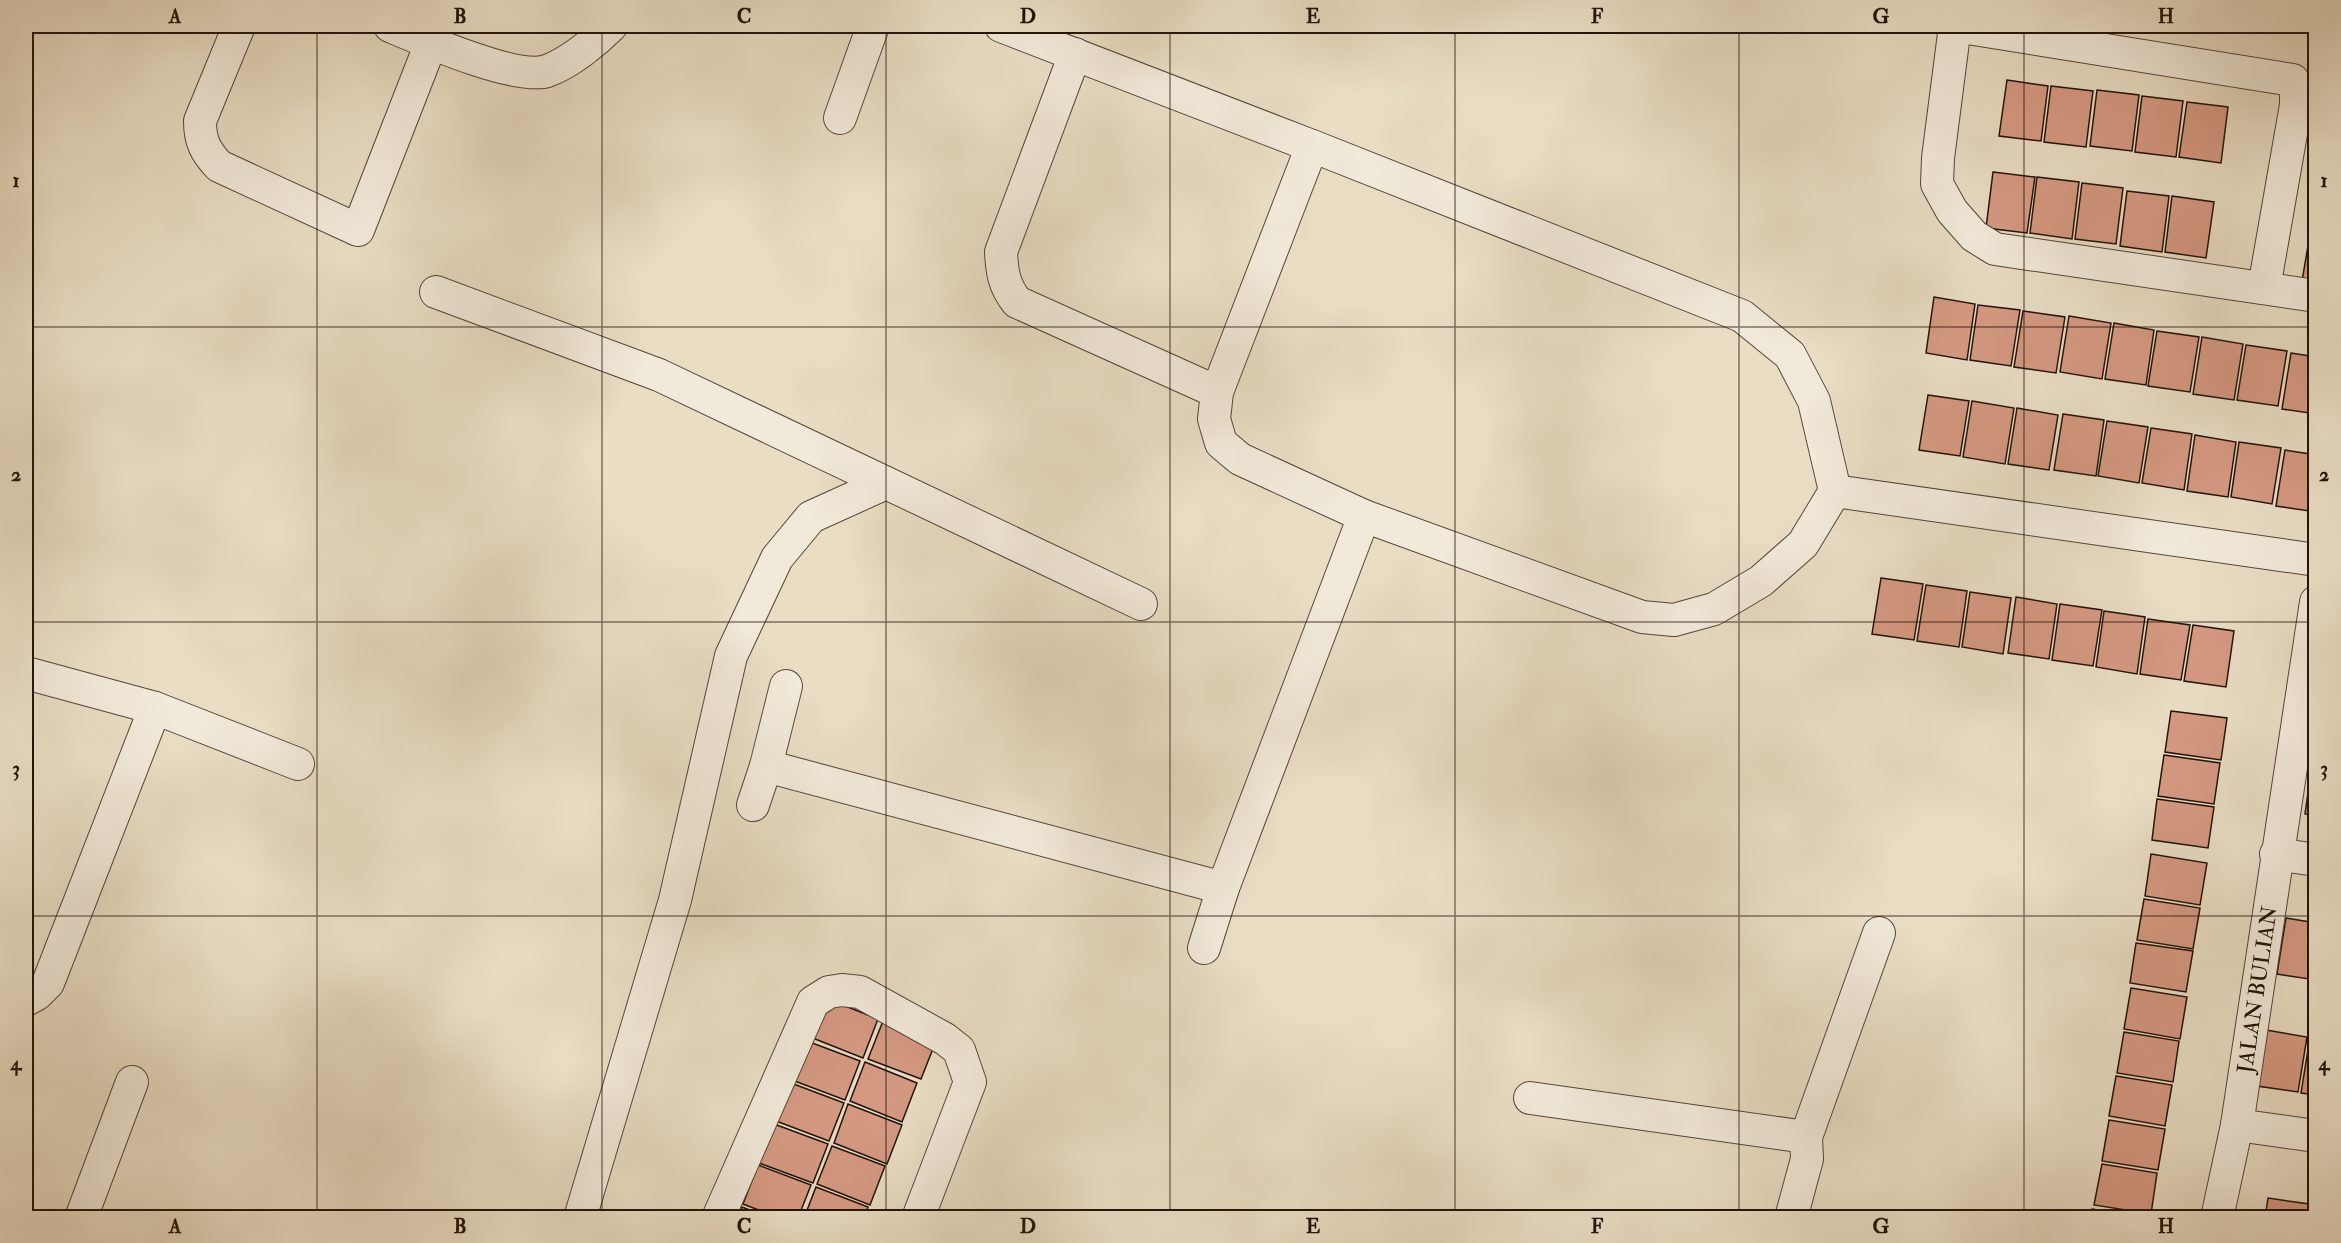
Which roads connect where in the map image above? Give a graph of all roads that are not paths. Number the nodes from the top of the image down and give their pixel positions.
1 (239, 26) edge
2 (390, 26) edge
3 (611, 26) edge
4 (873, 26) edge
5 (1001, 26) edge
6 (1955, 26) edge
7 (431, 43) junction
8 (1075, 54) junction
9 (840, 118) dead end
10 (1312, 146) junction
11 (2264, 288) junction
12 (436, 292) dead end
13 (2316, 296) edge
14 (1217, 392) junction
15 (886, 483) junction
16 (1835, 490) junction
17 (1364, 516) junction
18 (2316, 560) edge
19 (2316, 603) edge
20 (1141, 604) dead end
21 (26, 673) edge
22 (786, 686) dead end
23 (155, 708) junction
24 (298, 764) dead end
25 (766, 766) junction
26 (753, 805) dead end
27 (2276, 854) junction
28 (2316, 860) edge
29 (1223, 888) junction
30 (1879, 933) dead end
31 (1204, 948) dead end
32 (26, 1000) edge
33 (132, 1082) dead end
34 (1530, 1098) dead end
35 (2237, 1125) junction
36 (2316, 1136) edge
37 (1806, 1137) junction
38 (81, 1218) edge
39 (580, 1218) edge
40 (718, 1218) edge
41 (918, 1218) edge
42 (1791, 1218) edge
43 (2217, 1218) edge

1 - 7 street
2 - 7 street
3 - 7 street
4 - 9 street
5 - 8 street
6 - 11 street
6 - 11 street
8 - 10 street
8 - 14 street
10 - 14 street
10 - 16 street
11 - 13 street
12 - 15 street
14 - 17 street
15 - 20 street
15 - 39 street
16 - 17 street
16 - 18 street
17 - 29 street
19 - 27 street, JALAN BULIAN
21 - 23 street
22 - 25 street
23 - 24 street
23 - 32 street
25 - 26 street
25 - 29 street
27 - 28 street
27 - 35 street, JALAN BULIAN
29 - 31 street
30 - 37 street
33 - 38 street
34 - 37 street
35 - 36 street
35 - 43 street, JALAN BULIAN
37 - 42 street
40 - 41 street

